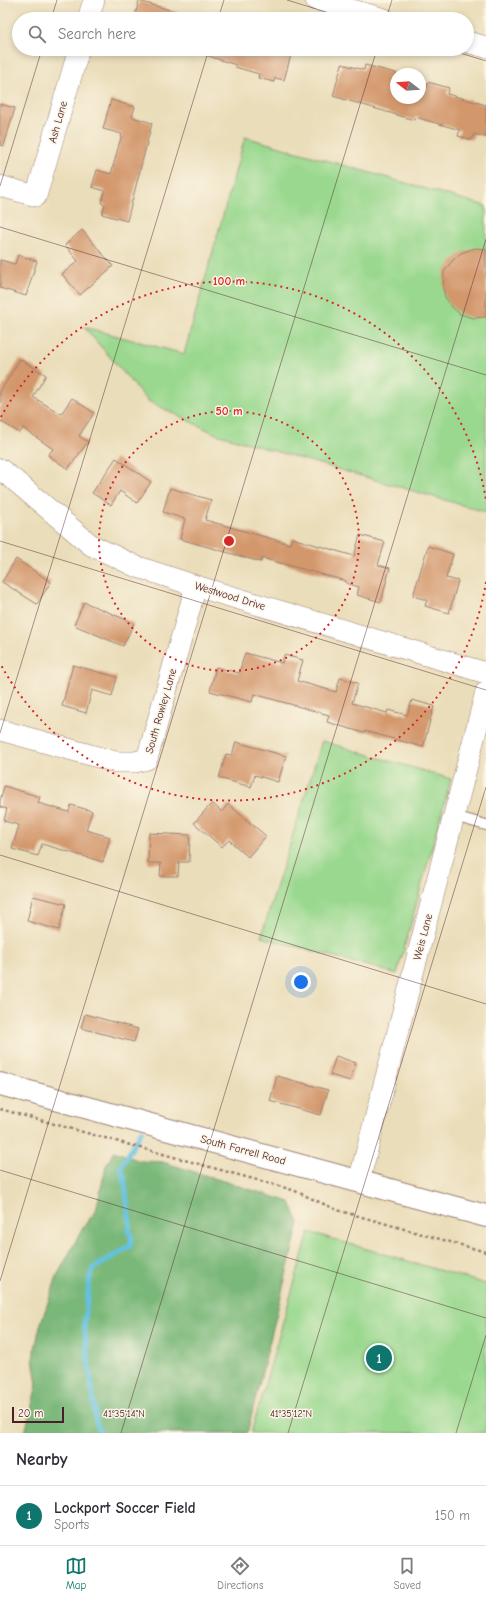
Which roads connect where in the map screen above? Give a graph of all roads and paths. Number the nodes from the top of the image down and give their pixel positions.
1 (94, 0) edge
2 (316, 0) edge
3 (90, 12) edge
4 (359, 12) edge
5 (474, 44) edge
6 (486, 47) edge
7 (77, 56) edge
8 (0, 186) edge
9 (0, 469) edge
10 (196, 586) junction
11 (486, 673) edge
12 (486, 692) edge
13 (0, 730) edge
14 (454, 816) junction
15 (486, 825) edge
16 (0, 1084) edge
17 (0, 1109) edge
18 (359, 1181) junction
19 (486, 1216) edge
20 (486, 1252) edge

1 - 3 street
2 - 4 street
5 - 6 street
7 - 8 street, Ash Lane
9 - 10 street, Westwood Drive
10 - 11 street, Westwood Drive
10 - 13 street, South Rowley Lane
12 - 14 street, Weis Lane
14 - 15 lane
14 - 18 street, Weis Lane
16 - 18 street, South Farrell Road
17 - 20 path
18 - 19 street, South Farrell Road

